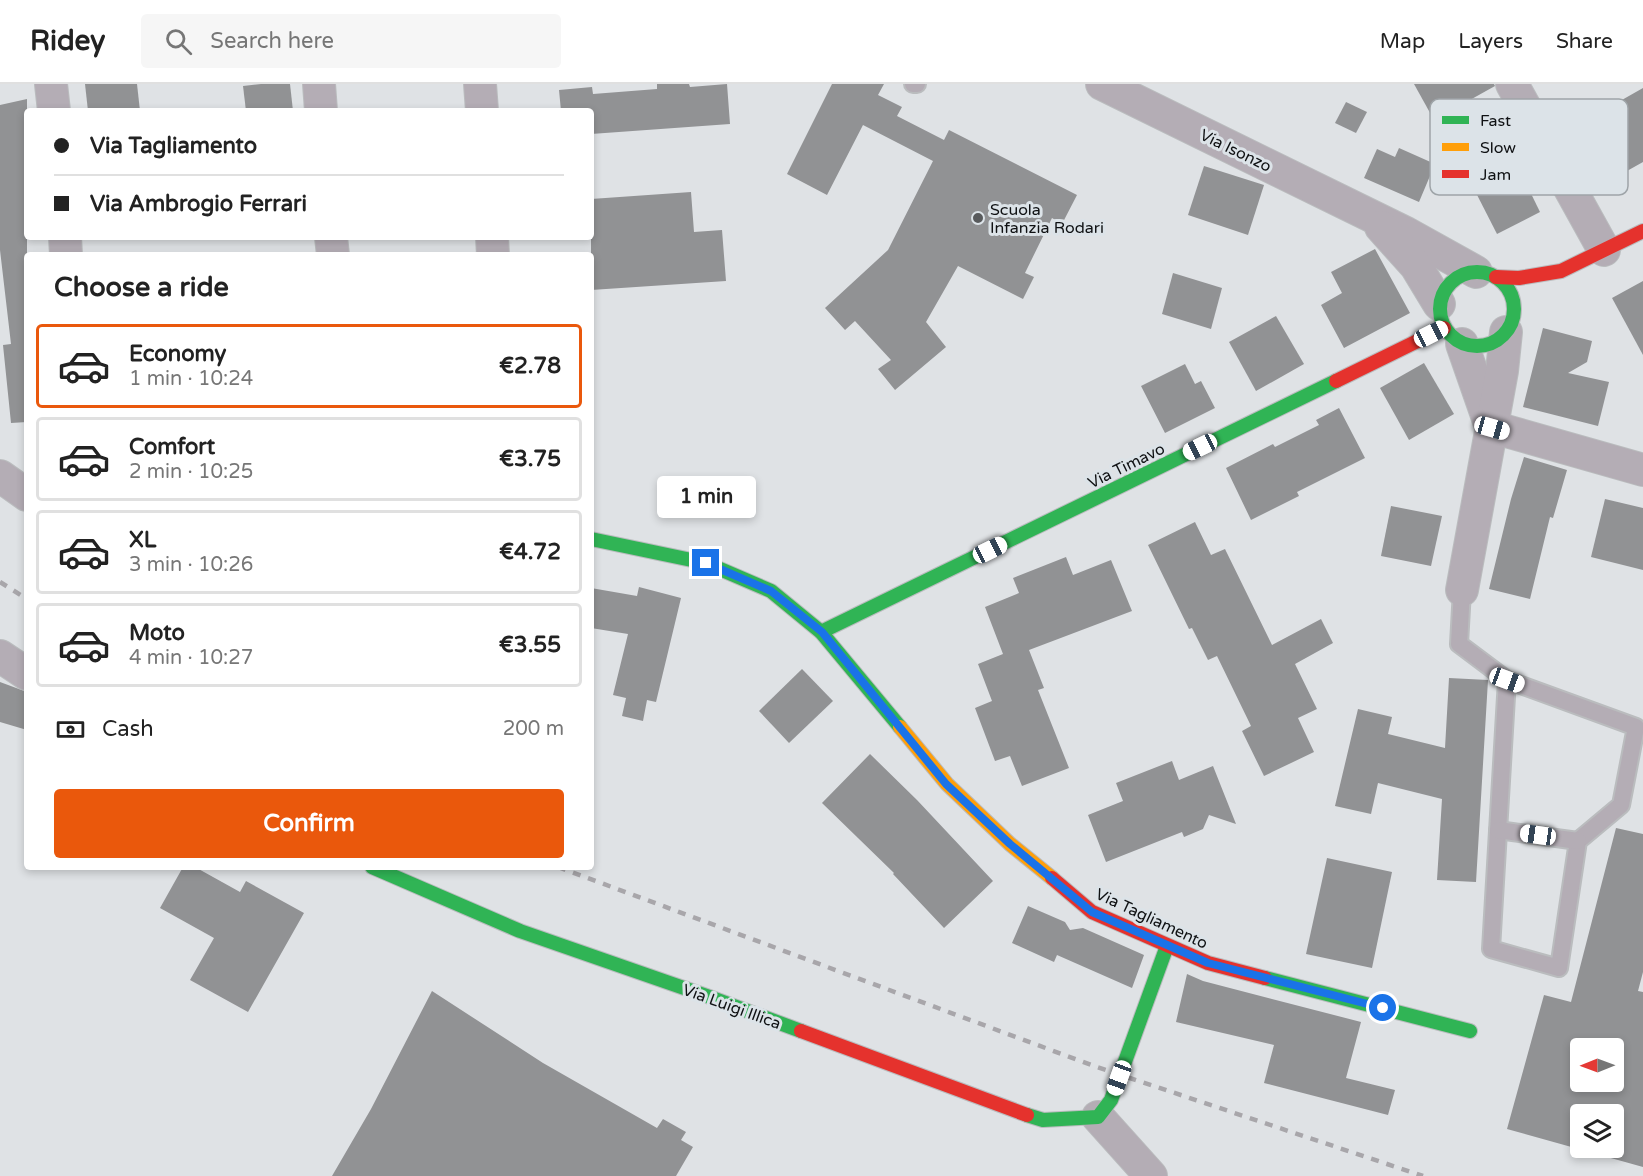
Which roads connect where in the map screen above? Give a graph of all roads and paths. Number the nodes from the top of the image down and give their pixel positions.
1 (51, 84) edge
2 (319, 84) edge
3 (480, 84) edge
4 (1102, 84) edge
5 (1512, 84) edge
6 (1520, 99) edge
7 (54, 108) edge
8 (321, 108) edge
9 (482, 108) edge
10 (1574, 195) edge
11 (1371, 215) junction
12 (1643, 231) edge
13 (1604, 250) junction
14 (1561, 271) junction
15 (1486, 274) junction
16 (1545, 287) dead end
17 (1528, 304) dead end
18 (1449, 325) junction
19 (1509, 326) junction
20 (1492, 428) junction
21 (1643, 470) edge
22 (0, 476) edge
23 (24, 493) edge
24 (594, 540) edge
25 (1462, 590) joint
26 (822, 632) junction
27 (0, 656) edge
28 (24, 672) edge
29 (1507, 680) junction
30 (1498, 830) junction
31 (1578, 841) junction
32 (379, 870) edge
33 (1167, 946) junction
34 (1470, 1031) dead end
35 (1098, 1117) junction
36 (1151, 1176) edge

1 - 7 street
2 - 8 street
3 - 9 street
4 - 11 street, Via Isonzo
5 - 6 street
10 - 13 street
11 - 15 street, Via Isonzo
11 - 18 street, Via Isonzo
12 - 13 street
13 - 14 street
14 - 15 street
14 - 16 street
15 - 18 street
15 - 19 street
17 - 19 street
18 - 19 street
18 - 20 street, Via Isonzo
18 - 26 street, Via Timavo
19 - 20 street
20 - 21 street
20 - 25 street
22 - 23 street
24 - 26 street, Via Tagliamento
25 - 29 lane
26 - 33 street, Via Tagliamento
27 - 28 street
29 - 30 lane
29 - 31 lane
30 - 31 lane
30 - 31 lane
32 - 35 street, Via Luigi Illica
33 - 34 street, Via Tagliamento
33 - 35 street
35 - 36 street

